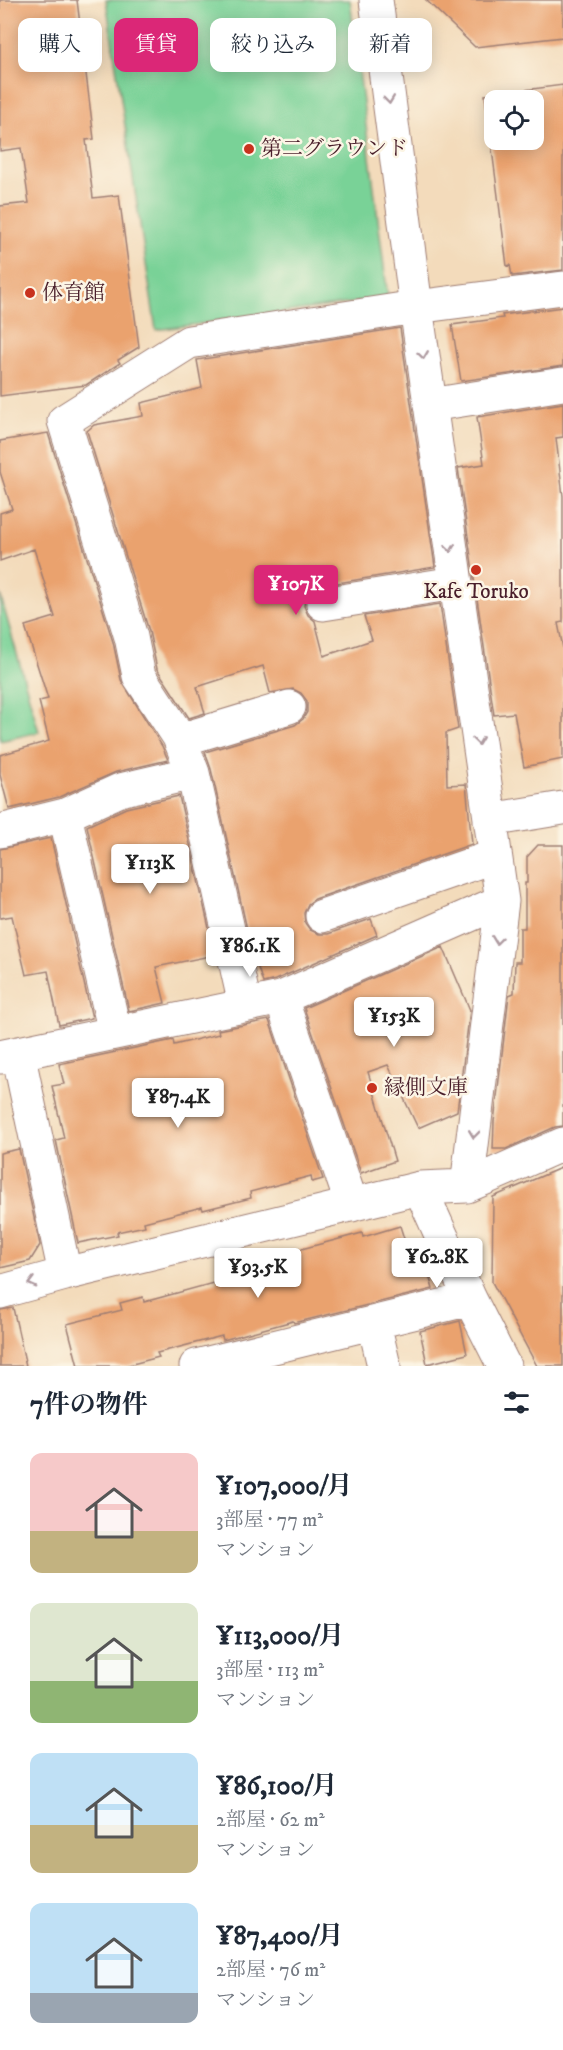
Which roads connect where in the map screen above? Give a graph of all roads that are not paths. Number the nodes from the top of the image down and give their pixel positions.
1 (376, 0) edge
2 (563, 288) edge
3 (416, 307) junction
4 (563, 384) edge
5 (430, 405) junction
6 (455, 583) junction
7 (323, 604) dead end
8 (288, 707) dead end
9 (180, 740) junction
10 (193, 773) junction
11 (563, 808) edge
12 (65, 815) junction
13 (490, 820) junction
14 (0, 831) edge
15 (495, 856) junction
16 (502, 901) junction
17 (322, 916) dead end
18 (281, 998) junction
19 (245, 1005) junction
20 (115, 1033) junction
21 (9, 1055) edge
22 (563, 1144) edge
23 (467, 1186) junction
24 (420, 1188) junction
25 (352, 1205) junction
26 (65, 1274) junction
27 (0, 1292) edge
28 (470, 1299) junction
29 (374, 1323) junction
30 (196, 1366) edge
31 (384, 1366) edge
32 (504, 1366) edge

1 -> 3 street
2 - 3 street
3 -> 5 street
3 - 9 street
4 - 5 street
5 -> 6 street
6 - 7 street
6 -> 13 street
8 - 9 street
9 - 10 street
10 - 12 street
10 - 19 street
11 - 13 street
12 - 14 street
12 - 20 street
13 - 15 street
15 - 16 street
15 - 17 street
16 - 18 street
16 -> 23 street
18 - 19 street
18 - 25 street
19 - 20 street
20 - 21 street
21 - 26 street
22 - 23 street
23 - 24 street
24 - 25 street
24 - 28 street
25 - 26 street
26 -> 27 street
28 - 29 street
28 - 32 street
29 - 30 street
29 - 31 street

